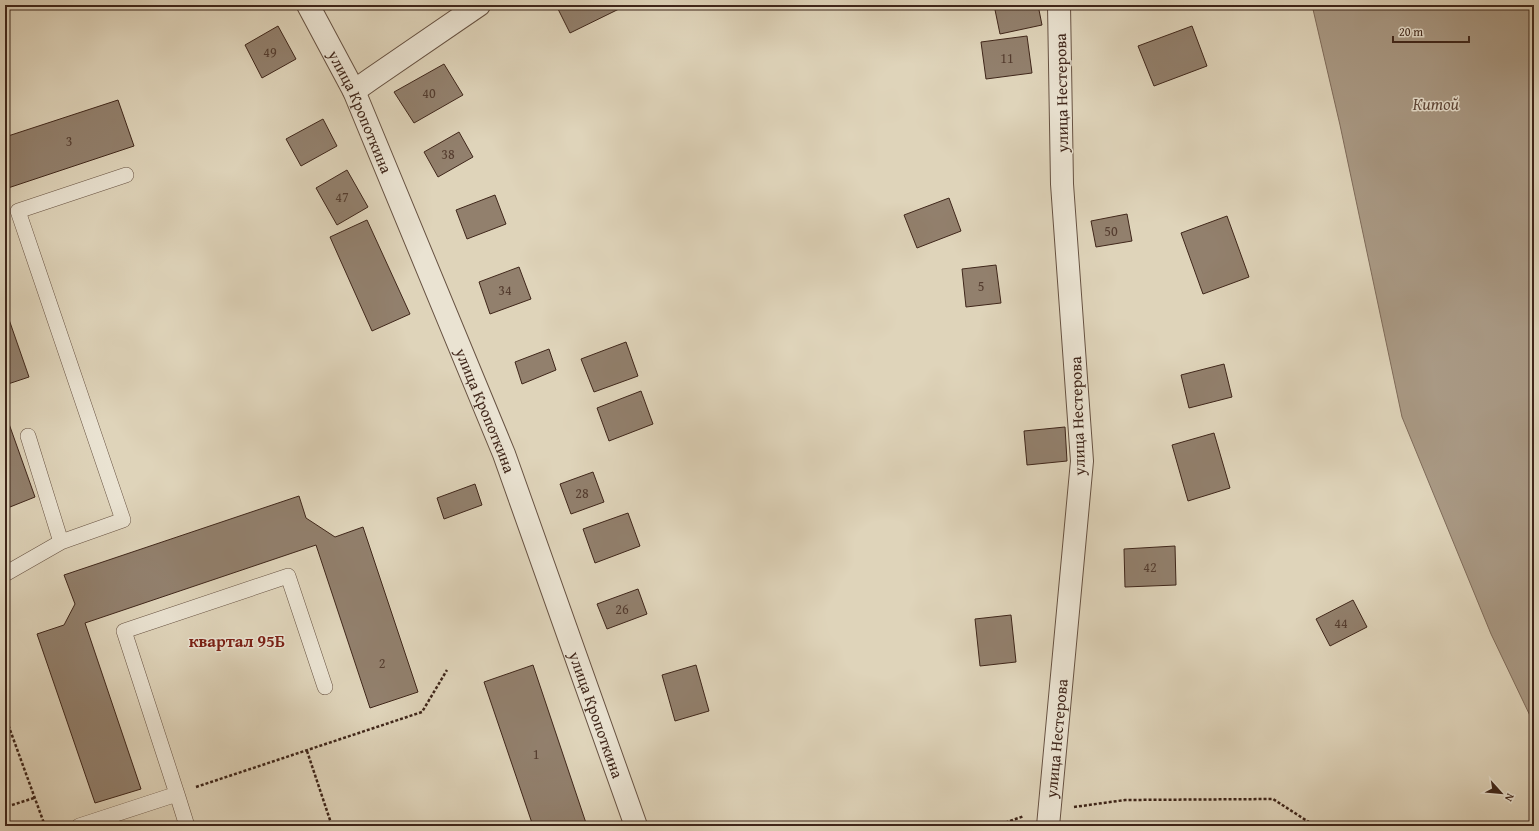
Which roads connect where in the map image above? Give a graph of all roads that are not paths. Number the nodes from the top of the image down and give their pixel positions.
1 (308, 5) edge
2 (480, 5) edge
3 (1059, 5) edge
4 (354, 91) junction
5 (126, 175) dead end
6 (28, 436) dead end
7 (61, 542) junction
8 (5, 574) edge
9 (325, 686) dead end
10 (177, 794) junction
11 (1049, 818) edge
12 (79, 826) edge
13 (187, 826) edge
14 (636, 826) edge

1 - 4 street, улица Кропоткина
2 - 4 street
3 - 11 street, улица Нестерова
4 - 14 street, улица Кропоткина
5 - 7 lane
6 - 7 lane
7 - 8 lane
9 - 10 lane
10 - 12 lane
10 - 13 lane

